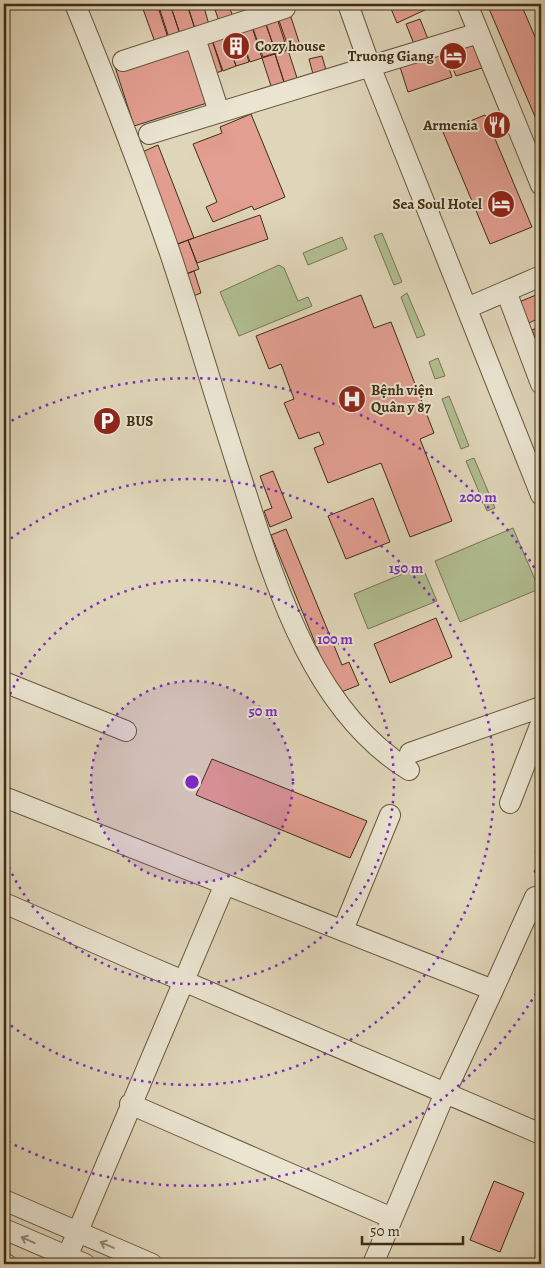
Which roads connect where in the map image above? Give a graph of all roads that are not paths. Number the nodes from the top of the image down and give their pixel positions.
1 (75, 4) edge
2 (348, 4) edge
3 (467, 4) edge
4 (285, 8) dead end
5 (479, 33) junction
6 (195, 38) junction
7 (123, 61) dead end
8 (370, 66) junction
9 (218, 112) junction
10 (149, 134) dead end
11 (541, 185) edge
12 (541, 276) edge
13 (506, 291) junction
14 (467, 308) junction
15 (541, 384) edge
16 (541, 495) edge
17 (4, 682) edge
18 (541, 707) edge
19 (541, 723) edge
20 (126, 730) dead end
21 (4, 797) edge
22 (510, 803) dead end
23 (390, 815) dead end
24 (224, 884) junction
25 (541, 900) edge
26 (4, 902) edge
27 (343, 930) junction
28 (183, 981) junction
29 (493, 990) junction
30 (445, 1093) junction
31 (130, 1104) junction
32 (541, 1134) edge
33 (4, 1200) edge
34 (392, 1218) junction
35 (4, 1229) edge
36 (78, 1233) junction
37 (72, 1262) edge
38 (152, 1264) edge
39 (373, 1264) edge

1 - 18 street
2 - 8 street
3 - 5 street
4 - 6 street
5 - 8 street
5 - 11 street
6 - 7 street
6 - 9 street
8 - 9 street
8 - 14 street
9 - 10 street
12 - 13 street
13 - 14 street
13 - 15 street
14 - 16 street
17 - 20 street
19 - 22 street
21 - 24 street
23 - 27 street
24 - 27 street
24 - 28 street
25 - 29 street
26 - 28 street
27 - 29 street
28 - 30 street
28 - 31 street
29 - 30 street
30 - 32 street
30 - 34 street
31 - 34 street
31 - 36 street
33 - 36 street
34 - 39 street
37 -> 35 street
36 - 37 street
38 -> 36 street

